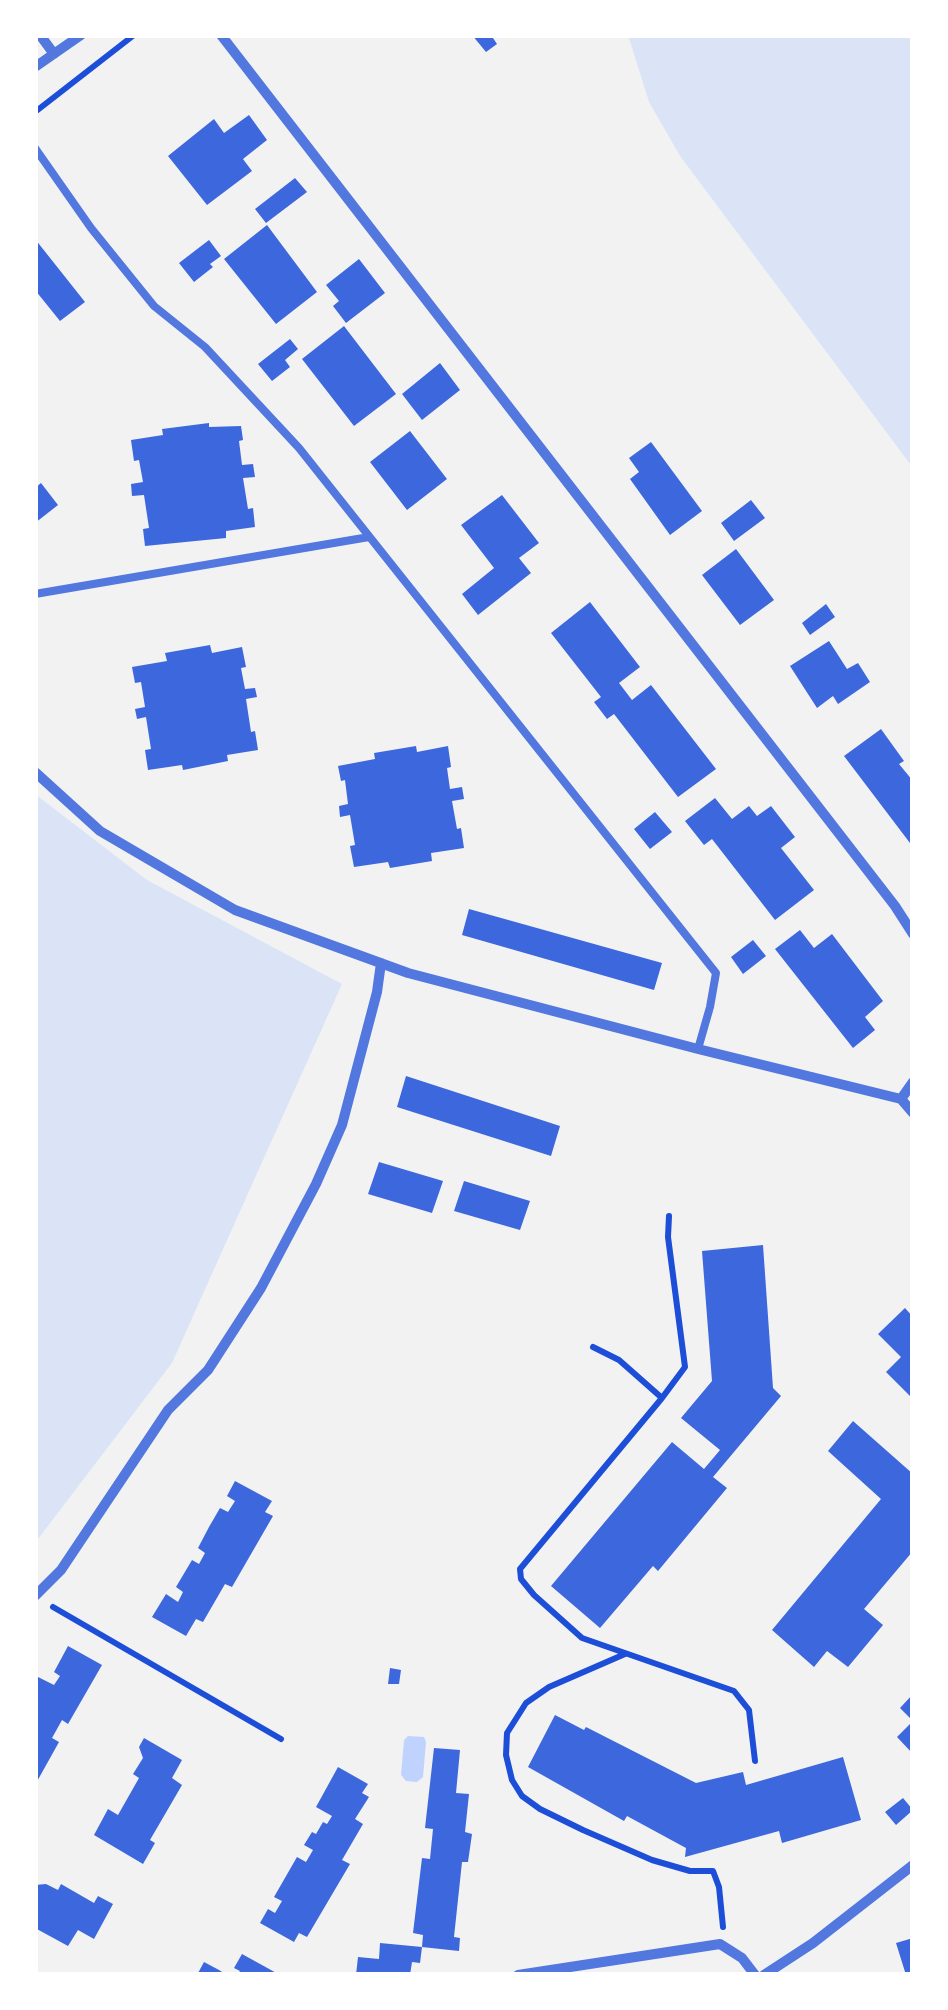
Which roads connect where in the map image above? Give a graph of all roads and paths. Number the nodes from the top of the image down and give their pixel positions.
1 (40, 35) edge
2 (80, 35) edge
3 (134, 35) edge
4 (221, 35) edge
5 (54, 54) junction
6 (35, 67) edge
7 (35, 112) edge
8 (35, 148) edge
9 (369, 537) junction
10 (35, 594) edge
11 (35, 772) edge
12 (913, 934) edge
13 (381, 963) junction
14 (698, 1049) junction
15 (913, 1082) edge
16 (901, 1100) junction
17 (913, 1113) edge
18 (669, 1216) dead end
19 (593, 1347) dead end
20 (662, 1398) junction
21 (35, 1596) edge
22 (626, 1654) junction
23 (281, 1739) dead end
24 (755, 1761) dead end
25 (913, 1865) edge
26 (720, 1944) junction
27 (518, 1975) edge
28 (755, 1975) edge
29 (764, 1975) edge

1 - 5 street
2 - 5 street
3 - 7 path
4 - 12 street
5 - 6 street
8 - 9 lane
9 - 10 lane
9 - 14 lane
11 - 13 street
13 - 14 street
13 - 21 street
14 - 16 street
15 - 16 street
16 - 17 street
18 - 20 path
19 - 20 path
20 - 22 path
21 - 23 path
22 - 24 path
22 - 26 path
25 - 29 street
26 - 27 street
26 - 28 street

